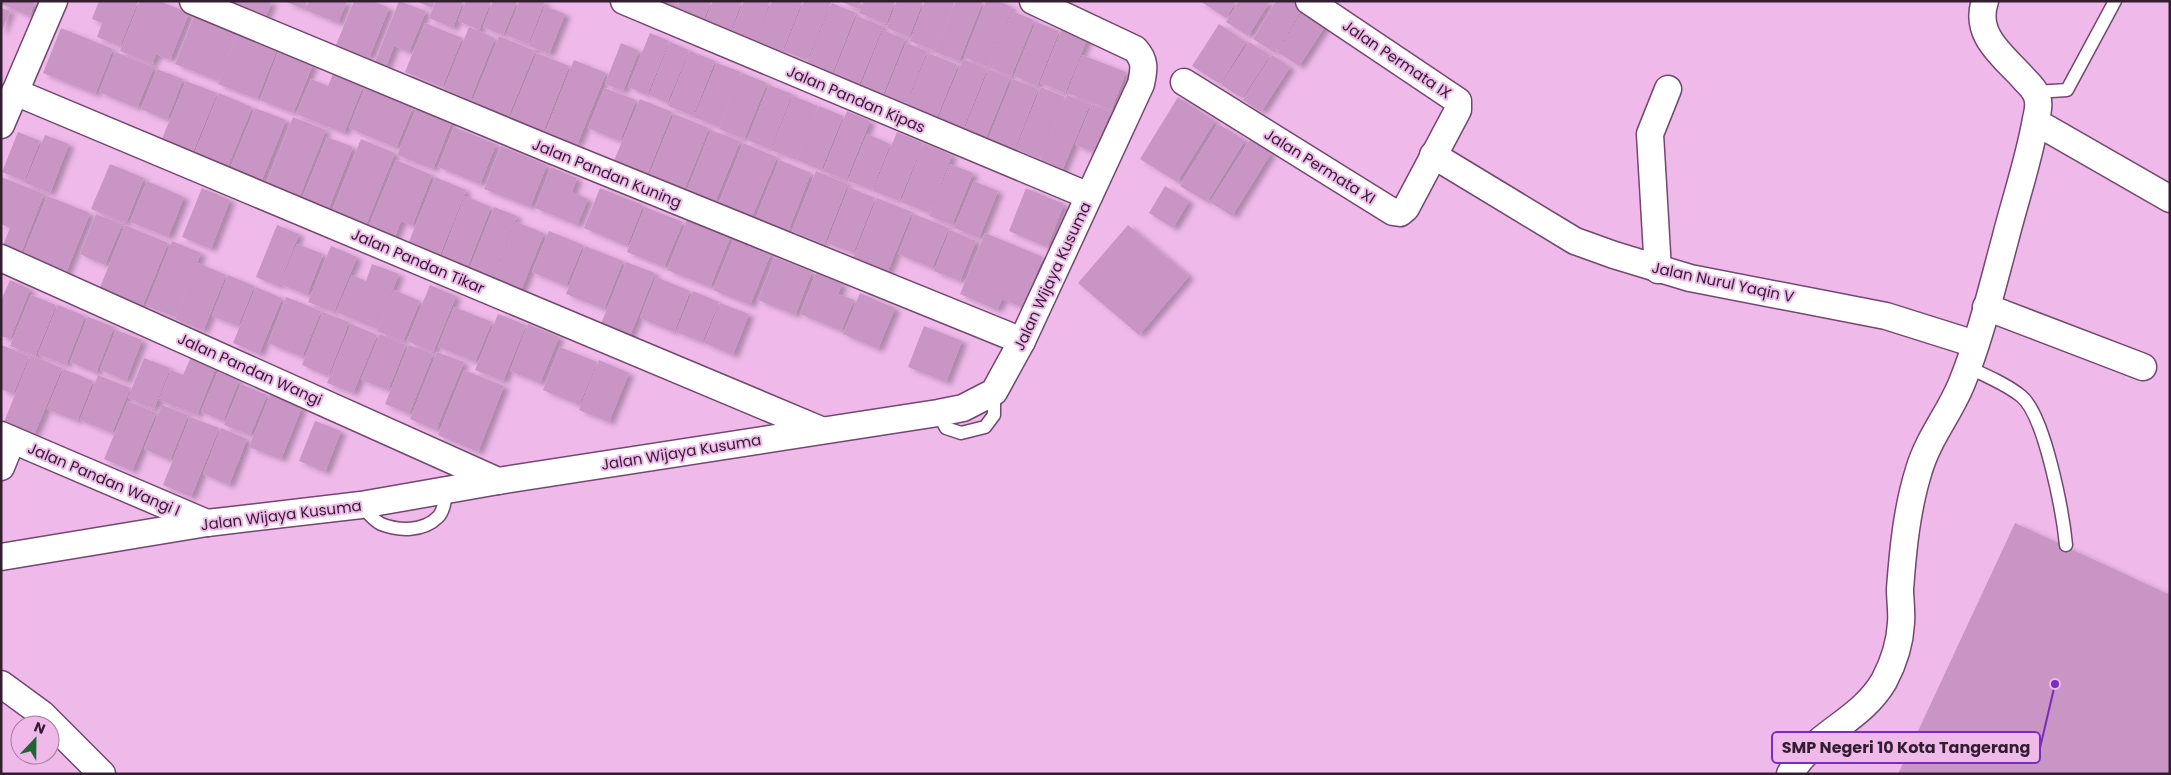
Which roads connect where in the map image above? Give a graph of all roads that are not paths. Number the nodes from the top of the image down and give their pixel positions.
1 (54, 1) edge
2 (193, 1) edge
3 (624, 1) edge
4 (1033, 1) edge
5 (1309, 1) edge
6 (1985, 1) edge
7 (2115, 1) edge
8 (1184, 82) dead end
9 (1668, 90) dead end
10 (15, 92) junction
11 (2036, 92) junction
12 (2036, 122) junction
13 (1, 125) edge
14 (1433, 155) junction
15 (1089, 196) junction
16 (2170, 199) edge
17 (1, 258) edge
18 (1658, 270) junction
19 (1986, 307) junction
20 (1022, 341) junction
21 (1971, 356) junction
22 (2143, 367) dead end
23 (821, 430) junction
24 (7, 438) edge
25 (1, 468) edge
26 (498, 480) junction
27 (207, 523) junction
28 (2066, 545) dead end
29 (1, 556) edge
30 (1, 684) edge
31 (102, 774) edge
32 (1790, 774) edge

1 - 10 street
2 - 20 street, Jalan Pandan Kuning
3 - 15 street, Jalan Pandan Kipas
4 - 15 street, Jalan Wijaya Kusuma
5 - 14 street, Jalan Permata IX
6 - 11 street
7 - 11 lane
8 - 14 street, Jalan Permata XI
9 - 18 street
10 - 13 street
10 - 23 street, Jalan Pandan Tikar
11 - 12 street
12 - 16 street
12 - 19 street
14 - 18 street, Jalan Nurul Yaqin V
15 - 20 street, Jalan Wijaya Kusuma
17 - 26 street, Jalan Pandan Wangi
18 - 21 street, Jalan Nurul Yaqin V
19 - 21 street
19 - 22 street
20 - 23 street, Jalan Wijaya Kusuma
21 - 28 lane
21 - 32 street
23 - 26 street, Jalan Wijaya Kusuma
24 - 25 street
24 - 27 street, Jalan Pandan Wangi I
26 - 27 street, Jalan Wijaya Kusuma
27 - 29 street, Jalan Wijaya Kusuma
30 - 31 street

